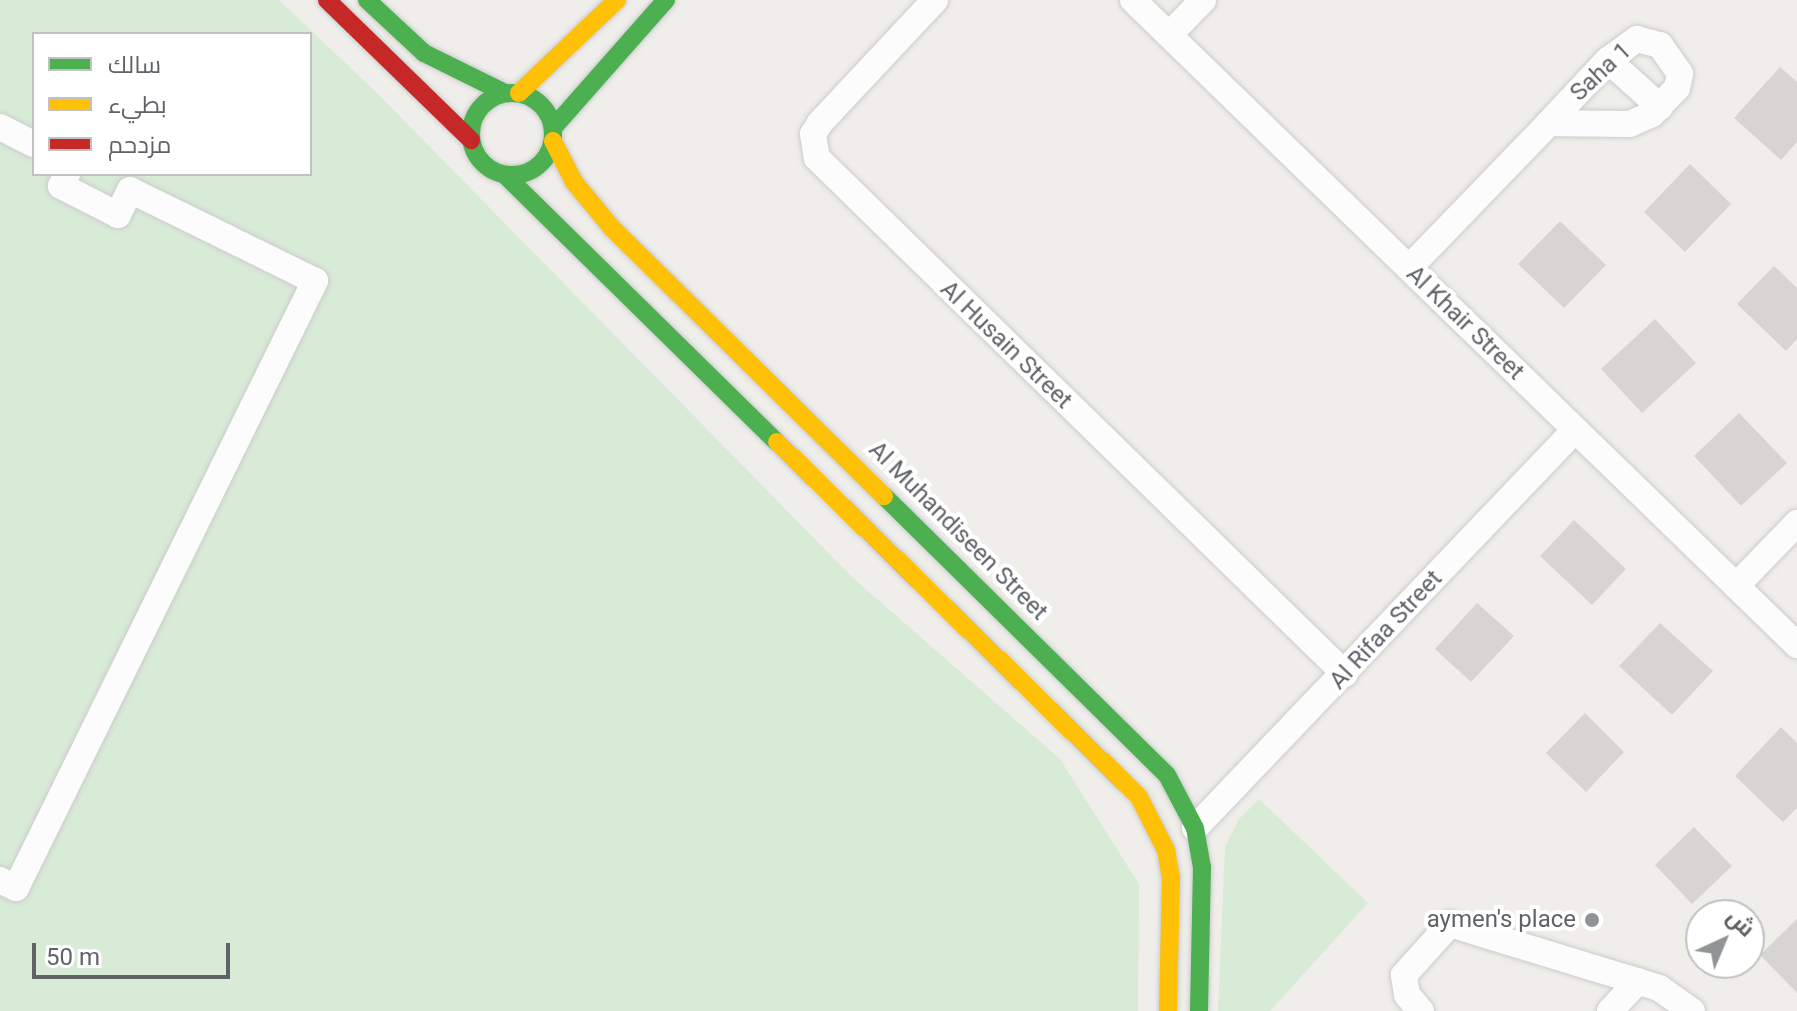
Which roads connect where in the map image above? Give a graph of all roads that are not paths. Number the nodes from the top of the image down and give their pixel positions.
1 (327, 0) edge
2 (367, 0) edge
3 (617, 0) edge
4 (666, 0) edge
5 (935, 0) edge
6 (1133, 0) edge
7 (1203, 0) edge
8 (1169, 35) junction
9 (1608, 60) junction
10 (512, 93) junction
11 (1660, 107) junction
12 (1549, 123) junction
13 (0, 127) edge
14 (553, 134) junction
15 (471, 140) junction
16 (32, 143) edge
17 (505, 175) junction
18 (66, 176) edge
19 (1409, 268) junction
20 (1575, 430) junction
21 (1797, 523) edge
22 (1736, 586) junction
23 (1797, 645) edge
24 (1345, 674) junction
25 (1195, 828) junction
26 (0, 880) edge
27 (1638, 981) junction
28 (1168, 1011) edge
29 (1199, 1011) edge
30 (1421, 1011) edge
31 (1610, 1011) edge
32 (1692, 1011) edge

1 - 15 street
2 - 10 street
3 - 10 street
4 - 14 street
5 - 24 street, Al Husain Street
6 - 8 street, Al Khair Street
7 - 8 street
8 - 19 street, Al Khair Street
9 - 11 street
9 - 11 street, Saha 1
9 - 12 street, Saha 1
10 - 14 street
10 - 15 street
11 - 12 street, Saha 1
12 - 19 street, Saha 1
13 - 16 street
14 - 17 street
14 - 25 street, Al Muhandiseen Street
15 - 17 street
17 - 28 street
18 - 26 street
19 - 20 street, Al Khair Street
20 - 22 street, Al Khair Street
20 - 24 street, Al Rifaa Street
21 - 22 street
22 - 23 street, Al Khair Street
24 - 25 street, Al Rifaa Street
25 - 29 street, Al Muhandiseen Street
27 - 30 street
27 - 31 street
27 - 32 street

